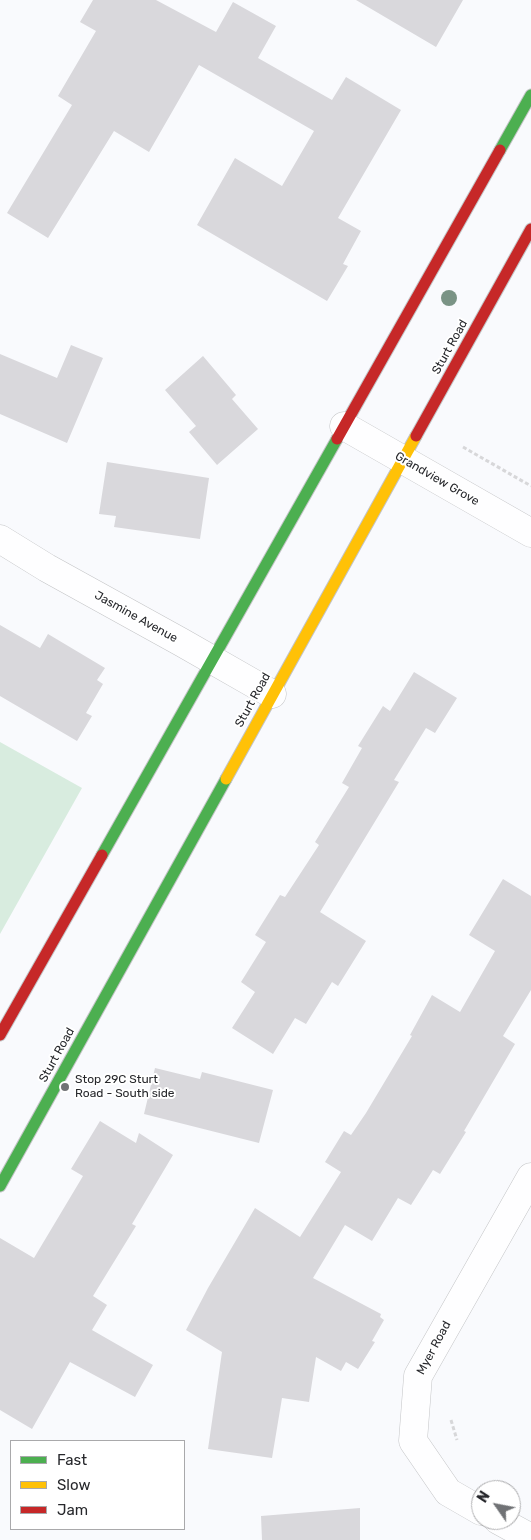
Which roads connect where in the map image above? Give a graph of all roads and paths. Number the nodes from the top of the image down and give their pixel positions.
1 (531, 95) edge
2 (531, 229) edge
3 (344, 426) junction
4 (463, 447) dead end
5 (404, 460) junction
6 (531, 486) edge
7 (531, 533) edge
8 (0, 538) edge
9 (212, 659) junction
10 (272, 694) junction
11 (0, 1035) edge
12 (531, 1177) edge
13 (0, 1186) edge
14 (449, 1413) dead end
15 (458, 1445) dead end
16 (471, 1505) edge
17 (516, 1530) edge
18 (531, 1538) edge

1 - 3 main road
2 - 5 main road, Sturt Road
3 - 5 street, Grandview Grove
3 - 9 main road
4 - 6 path
5 - 7 street, Grandview Grove
5 - 10 main road, Sturt Road
8 - 9 street, Jasmine Avenue
9 - 10 street, Jasmine Avenue
9 - 11 main road
10 - 13 main road, Sturt Road
12 - 16 street, Myer Road
14 - 15 path
17 - 18 street

